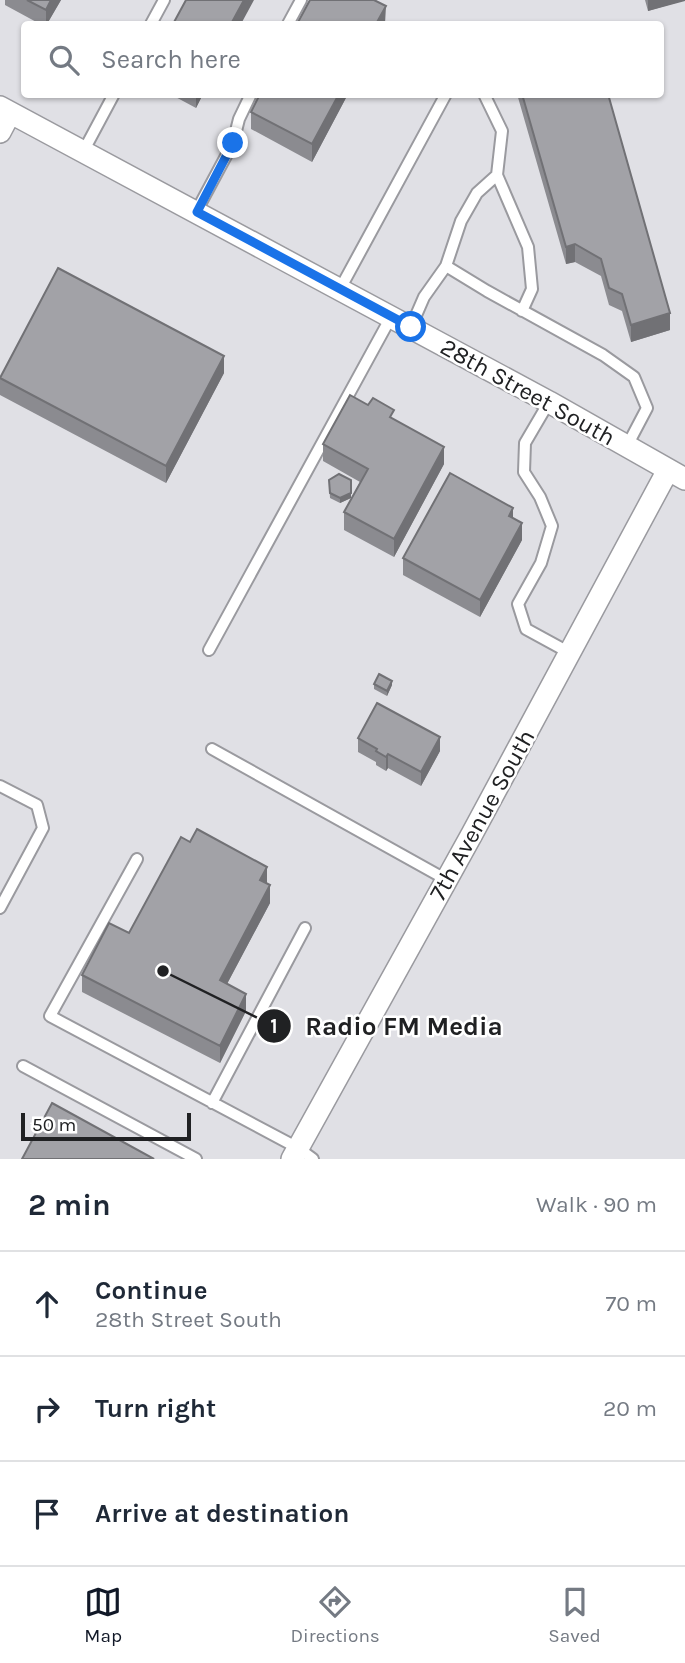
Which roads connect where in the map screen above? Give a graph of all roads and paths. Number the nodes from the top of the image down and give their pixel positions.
1 (164, 0) edge
2 (301, 0) edge
3 (153, 21) edge
4 (290, 21) edge
5 (112, 98) edge
6 (249, 98) edge
7 (444, 98) edge
8 (486, 98) edge
9 (5, 110) edge
10 (0, 132) edge
11 (83, 152) junction
12 (498, 175) junction
13 (197, 212) junction
14 (446, 266) junction
15 (340, 289) junction
16 (522, 311) junction
17 (391, 317) junction
18 (411, 327) junction
19 (549, 402) junction
20 (627, 446) junction
21 (677, 474) edge
22 (209, 650) dead end
23 (569, 653) junction
24 (212, 749) dead end
25 (0, 786) edge
26 (137, 859) dead end
27 (447, 880) junction
28 (0, 908) edge
29 (305, 929) dead end
30 (23, 1066) dead end
31 (212, 1103) junction
32 (301, 1155) edge
33 (196, 1159) edge

1 - 3 lane
2 - 4 lane
5 - 11 lane
6 - 13 lane
7 - 15 lane
8 - 12 lane
9 - 10 street
9 - 11 street, 28th Street South
11 - 13 street, 28th Street South
12 - 14 lane
12 - 16 lane
13 - 15 street, 28th Street South
14 - 16 lane
14 - 18 lane
15 - 17 street, 28th Street South
16 - 20 lane
17 - 18 street, 28th Street South
17 - 22 lane
18 - 19 street, 28th Street South
19 - 20 street, 28th Street South
19 - 23 lane
20 - 21 street, 28th Street South
21 - 23 street, 7th Avenue South
23 - 27 street, 7th Avenue South
24 - 27 lane
25 - 28 lane
26 - 31 lane
27 - 32 street, 7th Avenue South
29 - 31 lane
30 - 33 lane
31 - 32 lane

